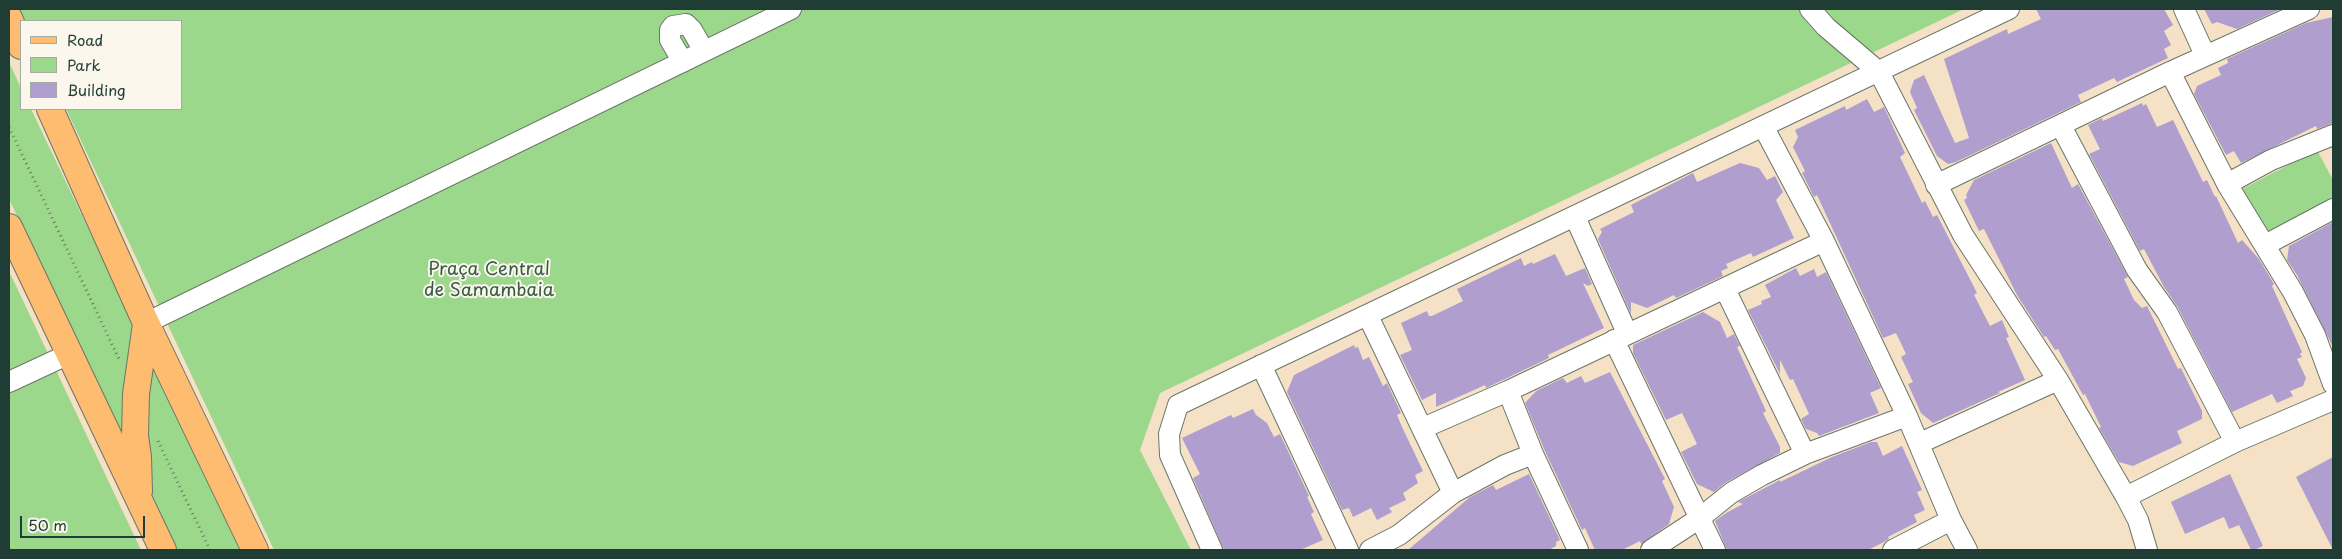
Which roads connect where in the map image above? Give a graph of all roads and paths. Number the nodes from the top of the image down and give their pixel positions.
1 (791, 9) edge
2 (1810, 9) edge
3 (2009, 9) edge
4 (2184, 9) edge
5 (2309, 9) edge
6 (9, 18) edge
7 (20, 44) edge
8 (704, 51) junction
9 (2206, 55) junction
10 (683, 62) junction
11 (1879, 72) junction
12 (2170, 72) junction
13 (50, 110) edge
14 (1764, 126) junction
15 (2061, 126) junction
16 (9, 127) edge
17 (2333, 135) edge
18 (2227, 184) junction
19 (1936, 185) junction
20 (2333, 209) edge
21 (1575, 217) junction
22 (9, 227) edge
23 (1824, 241) junction
24 (2265, 245) junction
25 (1726, 289) junction
26 (1368, 316) junction
27 (146, 323) junction
28 (1621, 336) junction
29 (69, 354) junction
30 (1261, 365) junction
31 (2058, 380) junction
32 (9, 382) edge
33 (2333, 384) edge
34 (1508, 391) junction
35 (136, 394) junction
36 (2333, 400) edge
37 (1907, 416) junction
38 (1423, 428) junction
39 (157, 438) dead end
40 (2235, 442) junction
41 (1920, 443) junction
42 (1533, 454) junction
43 (1805, 454) junction
44 (1453, 493) junction
45 (2126, 497) junction
46 (139, 500) junction
47 (1700, 518) junction
48 (1951, 520) junction
49 (2141, 548) edge
50 (163, 550) edge
51 (210, 550) edge
52 (255, 550) edge
53 (1212, 550) edge
54 (1348, 550) edge
55 (1370, 550) edge
56 (1578, 550) edge
57 (1651, 550) edge
58 (1715, 550) edge
59 (1893, 550) edge
60 (1967, 550) edge

1 - 8 street
2 - 11 street
3 - 11 street
4 - 9 street
5 - 9 street
6 - 7 main road
8 - 10 street
8 - 10 street
9 - 12 street
10 - 27 street
11 - 14 street
11 - 19 street
12 - 15 street
12 - 18 street
13 - 27 main road
14 - 21 street
14 - 23 street
15 - 19 street
15 - 40 street
16 - 35 path
17 - 18 street
18 - 24 street
19 - 31 street
20 - 24 street
21 - 26 street
21 - 28 street
22 - 29 main road
23 - 25 street
23 - 37 street
24 - 33 street
25 - 28 street
25 - 43 street
26 - 30 street
26 - 38 street
27 - 35 main road
27 - 52 main road
28 - 34 street
28 - 47 street
29 - 32 street
29 - 46 main road
30 - 53 street
30 - 54 street
31 - 41 street
31 - 45 street
34 - 38 street
34 - 42 street
35 - 46 main road
36 - 40 street
37 - 41 street
37 - 43 street
38 - 44 street
39 - 51 path
40 - 45 street
41 - 48 street
42 - 44 street
42 - 56 street
43 - 47 street
44 - 55 street
45 - 49 street
46 - 50 main road
47 - 57 street
47 - 58 street
48 - 59 street
48 - 60 street

